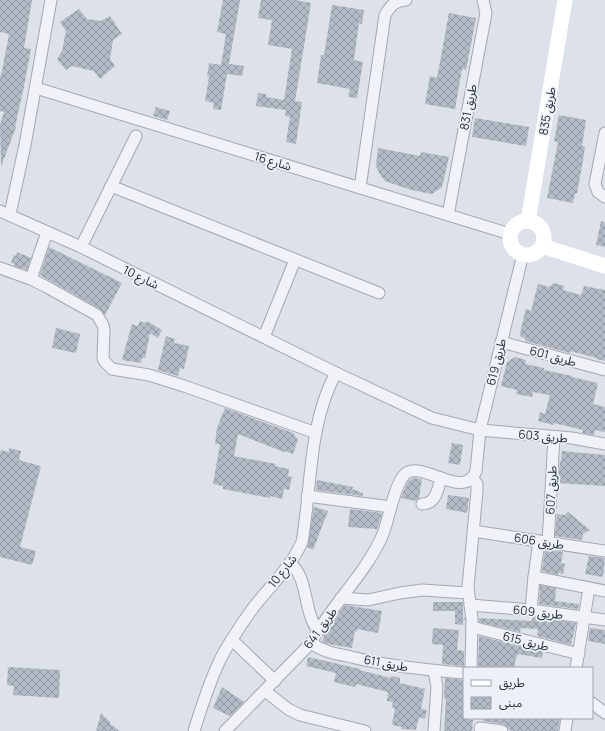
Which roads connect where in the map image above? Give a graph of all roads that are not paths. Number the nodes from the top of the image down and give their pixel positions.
1 (51, 0) edge
2 (406, 0) edge
3 (483, 0) edge
4 (565, 0) edge
5 (36, 88) junction
6 (605, 133) edge
7 (136, 136) dead end
8 (111, 186) junction
9 (360, 188) junction
10 (605, 197) edge
11 (5, 212) edge
12 (448, 215) junction
13 (528, 221) junction
14 (47, 232) junction
15 (510, 234) junction
16 (542, 246) junction
17 (81, 247) junction
18 (523, 254) junction
19 (295, 260) junction
20 (605, 266) edge
21 (0, 268) edge
22 (31, 279) junction
23 (379, 294) dead end
24 (264, 337) junction
25 (501, 342) junction
26 (605, 370) edge
27 (336, 373) junction
28 (480, 430) junction
29 (316, 433) junction
30 (554, 437) junction
31 (605, 444) edge
32 (474, 475) junction
33 (441, 478) junction
34 (308, 496) junction
35 (392, 504) junction
36 (422, 504) dead end
37 (473, 531) junction
38 (543, 542) junction
39 (605, 552) edge
40 (290, 563) junction
41 (534, 577) junction
42 (589, 588) junction
43 (605, 591) edge
44 (468, 593) junction
45 (341, 598) junction
46 (470, 605) junction
47 (531, 610) junction
48 (585, 617) junction
49 (605, 620) edge
50 (472, 628) junction
51 (318, 630) junction
52 (232, 640) junction
53 (311, 643) junction
54 (579, 654) junction
55 (471, 667) edge
56 (576, 667) edge
57 (434, 671) junction
58 (463, 673) edge
59 (275, 681) junction
60 (265, 691) junction
61 (593, 705) edge
62 (605, 713) edge
63 (567, 719) edge
64 (480, 726) edge
65 (194, 731) edge
66 (225, 731) edge
67 (365, 731) edge
68 (435, 731) edge
69 (502, 731) edge
70 (565, 731) edge

1 - 5 street
2 - 9 street
3 - 12 street, طريق 831
4 - 13 street, طريق 835
5 - 9 street, شارع 16
5 - 11 street
6 - 10 street
7 - 8 street
8 - 17 street
8 - 19 street
9 - 12 street, شارع 16
11 - 14 street, شارع 10
12 - 15 street, شارع 16
13 - 15 street
13 - 16 street
14 - 17 street, شارع 10
14 - 22 street
15 - 18 street
16 - 18 street
16 - 20 street
17 - 24 street, شارع 10
18 - 25 street, طريق 619
19 - 23 street
19 - 24 street
21 - 22 street
22 - 29 street
24 - 27 street, شارع 10
25 - 26 street, طريق 601
25 - 28 street, طريق 619
27 - 28 street, شارع 10
27 - 29 street, شارع 10
28 - 30 street, طريق 603
28 - 32 street, طريق 619
29 - 34 street, شارع 10
30 - 31 street, طريق 603
30 - 38 street, طريق 607
32 - 33 street
32 - 37 street, طريق 619
33 - 35 street, طريق 641
33 - 36 street
34 - 35 street
34 - 40 street, شارع 10
35 - 45 street, طريق 641
37 - 38 street, طريق 606
37 - 44 street, طريق 619
38 - 39 street, طريق 606
38 - 41 street, طريق 607
40 - 51 street
40 - 52 street, شارع 10
41 - 42 street
41 - 47 street, طريق 607
42 - 43 street
42 - 48 street
44 - 45 street
44 - 46 street, طريق 619
45 - 51 street, طريق 641
46 - 47 street, طريق 609
46 - 50 street, طريق 619
47 - 48 street, طريق 609
48 - 49 street, طريق 609
48 - 54 street
50 - 54 street, طريق 615
50 - 55 street, طريق 619
51 - 53 street, طريق 641
52 - 59 street
52 - 65 street, شارع 10
53 - 57 street, طريق 611
53 - 59 street, طريق 641
54 - 56 street
57 - 58 street, طريق 611
57 - 68 street
59 - 60 street, طريق 641
60 - 66 street, طريق 641
60 - 67 street
61 - 62 street
63 - 70 street
64 - 69 street

